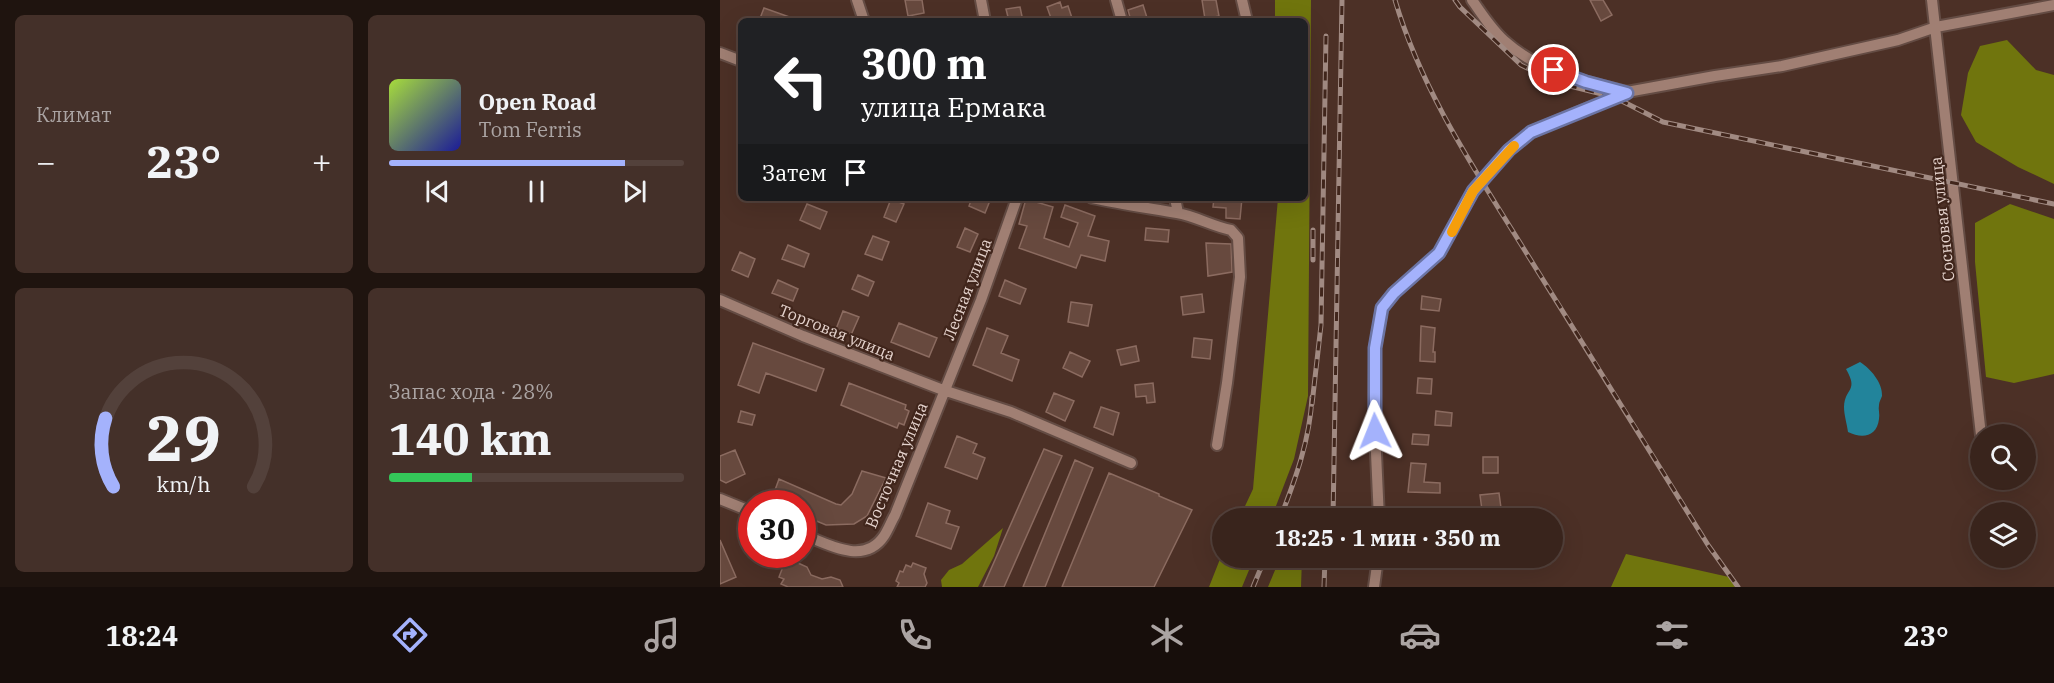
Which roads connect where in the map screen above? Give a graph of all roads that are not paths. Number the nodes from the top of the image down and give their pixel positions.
1 (856, 0) edge
2 (981, 0) edge
3 (1116, 0) edge
4 (1242, 0) edge
5 (1472, 0) edge
6 (1932, 0) edge
7 (2054, 5) edge
8 (863, 18) edge
9 (984, 18) edge
10 (1121, 18) edge
11 (1246, 18) edge
12 (1936, 27) junction
13 (720, 53) edge
14 (738, 60) edge
15 (1627, 93) junction
16 (1016, 201) edge
17 (1107, 201) edge
18 (1176, 201) edge
19 (1178, 213) junction
20 (720, 300) edge
21 (944, 390) junction
22 (1980, 424) edge
23 (1217, 445) dead end
24 (1131, 463) dead end
25 (720, 499) edge
26 (738, 506) edge
27 (1378, 508) edge
28 (816, 540) edge
29 (1377, 568) edge
30 (1374, 587) edge

1 - 8 street
2 - 9 street
3 - 10 street
4 - 11 street
5 - 15 street
6 - 12 street, Сосновая улица
7 - 12 street
12 - 15 street
12 - 22 street, Сосновая улица
13 - 14 street
15 - 27 street
16 - 21 street, Лесная улица
17 - 19 street
18 - 19 street
19 - 23 street
20 - 21 street, Торговая улица
21 - 24 street, Торговая улица
21 - 28 street, Восточная улица
25 - 26 street
29 - 30 street

